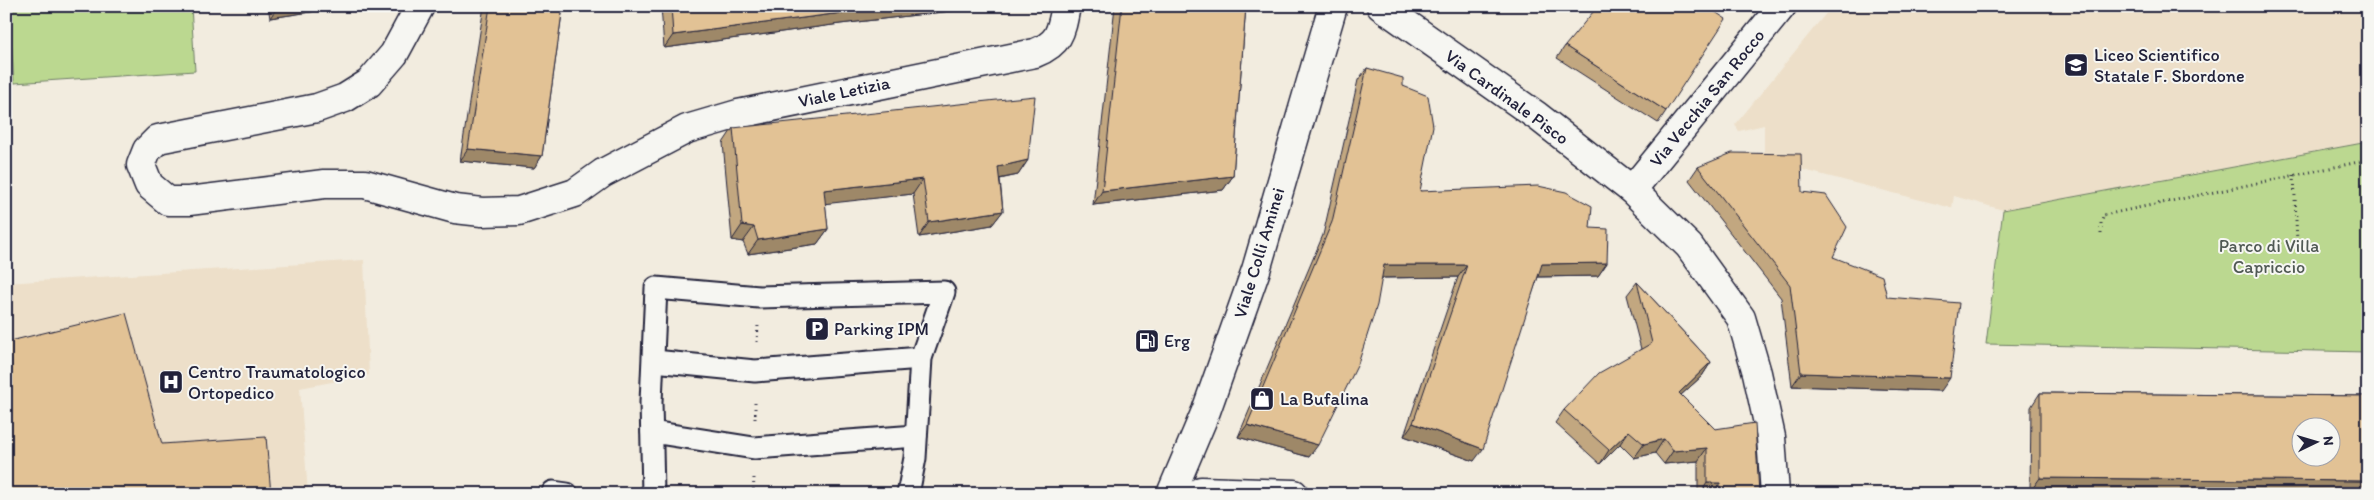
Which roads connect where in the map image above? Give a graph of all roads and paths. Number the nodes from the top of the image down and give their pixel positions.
1 (420, 6) edge
2 (1066, 6) edge
3 (1381, 6) edge
4 (1782, 6) edge
5 (1329, 7) edge
6 (2368, 160) edge
7 (2294, 175) junction
8 (1632, 190) junction
9 (2101, 234) dead end
10 (2297, 242) dead end
11 (921, 358) junction
12 (654, 361) junction
13 (652, 432) junction
14 (916, 436) junction
15 (1200, 491) dead end
16 (553, 494) edge
17 (567, 494) edge
18 (653, 494) edge
19 (908, 494) edge
20 (1171, 494) edge
21 (1294, 494) edge
22 (1775, 494) edge

1 - 2 street, Viale Letizia
3 - 8 street, Via Cardinale Pisco
4 - 8 street, Via Vecchia San Rocco
5 - 20 street, Viale Colli Aminei
6 - 7 path
7 - 9 path
7 - 10 path
8 - 22 street, Via Cardinale Pisco
11 - 12 lane
11 - 12 lane
11 - 14 lane
12 - 13 lane
13 - 14 lane
13 - 18 lane
14 - 19 lane
15 - 21 street
16 - 17 lane

